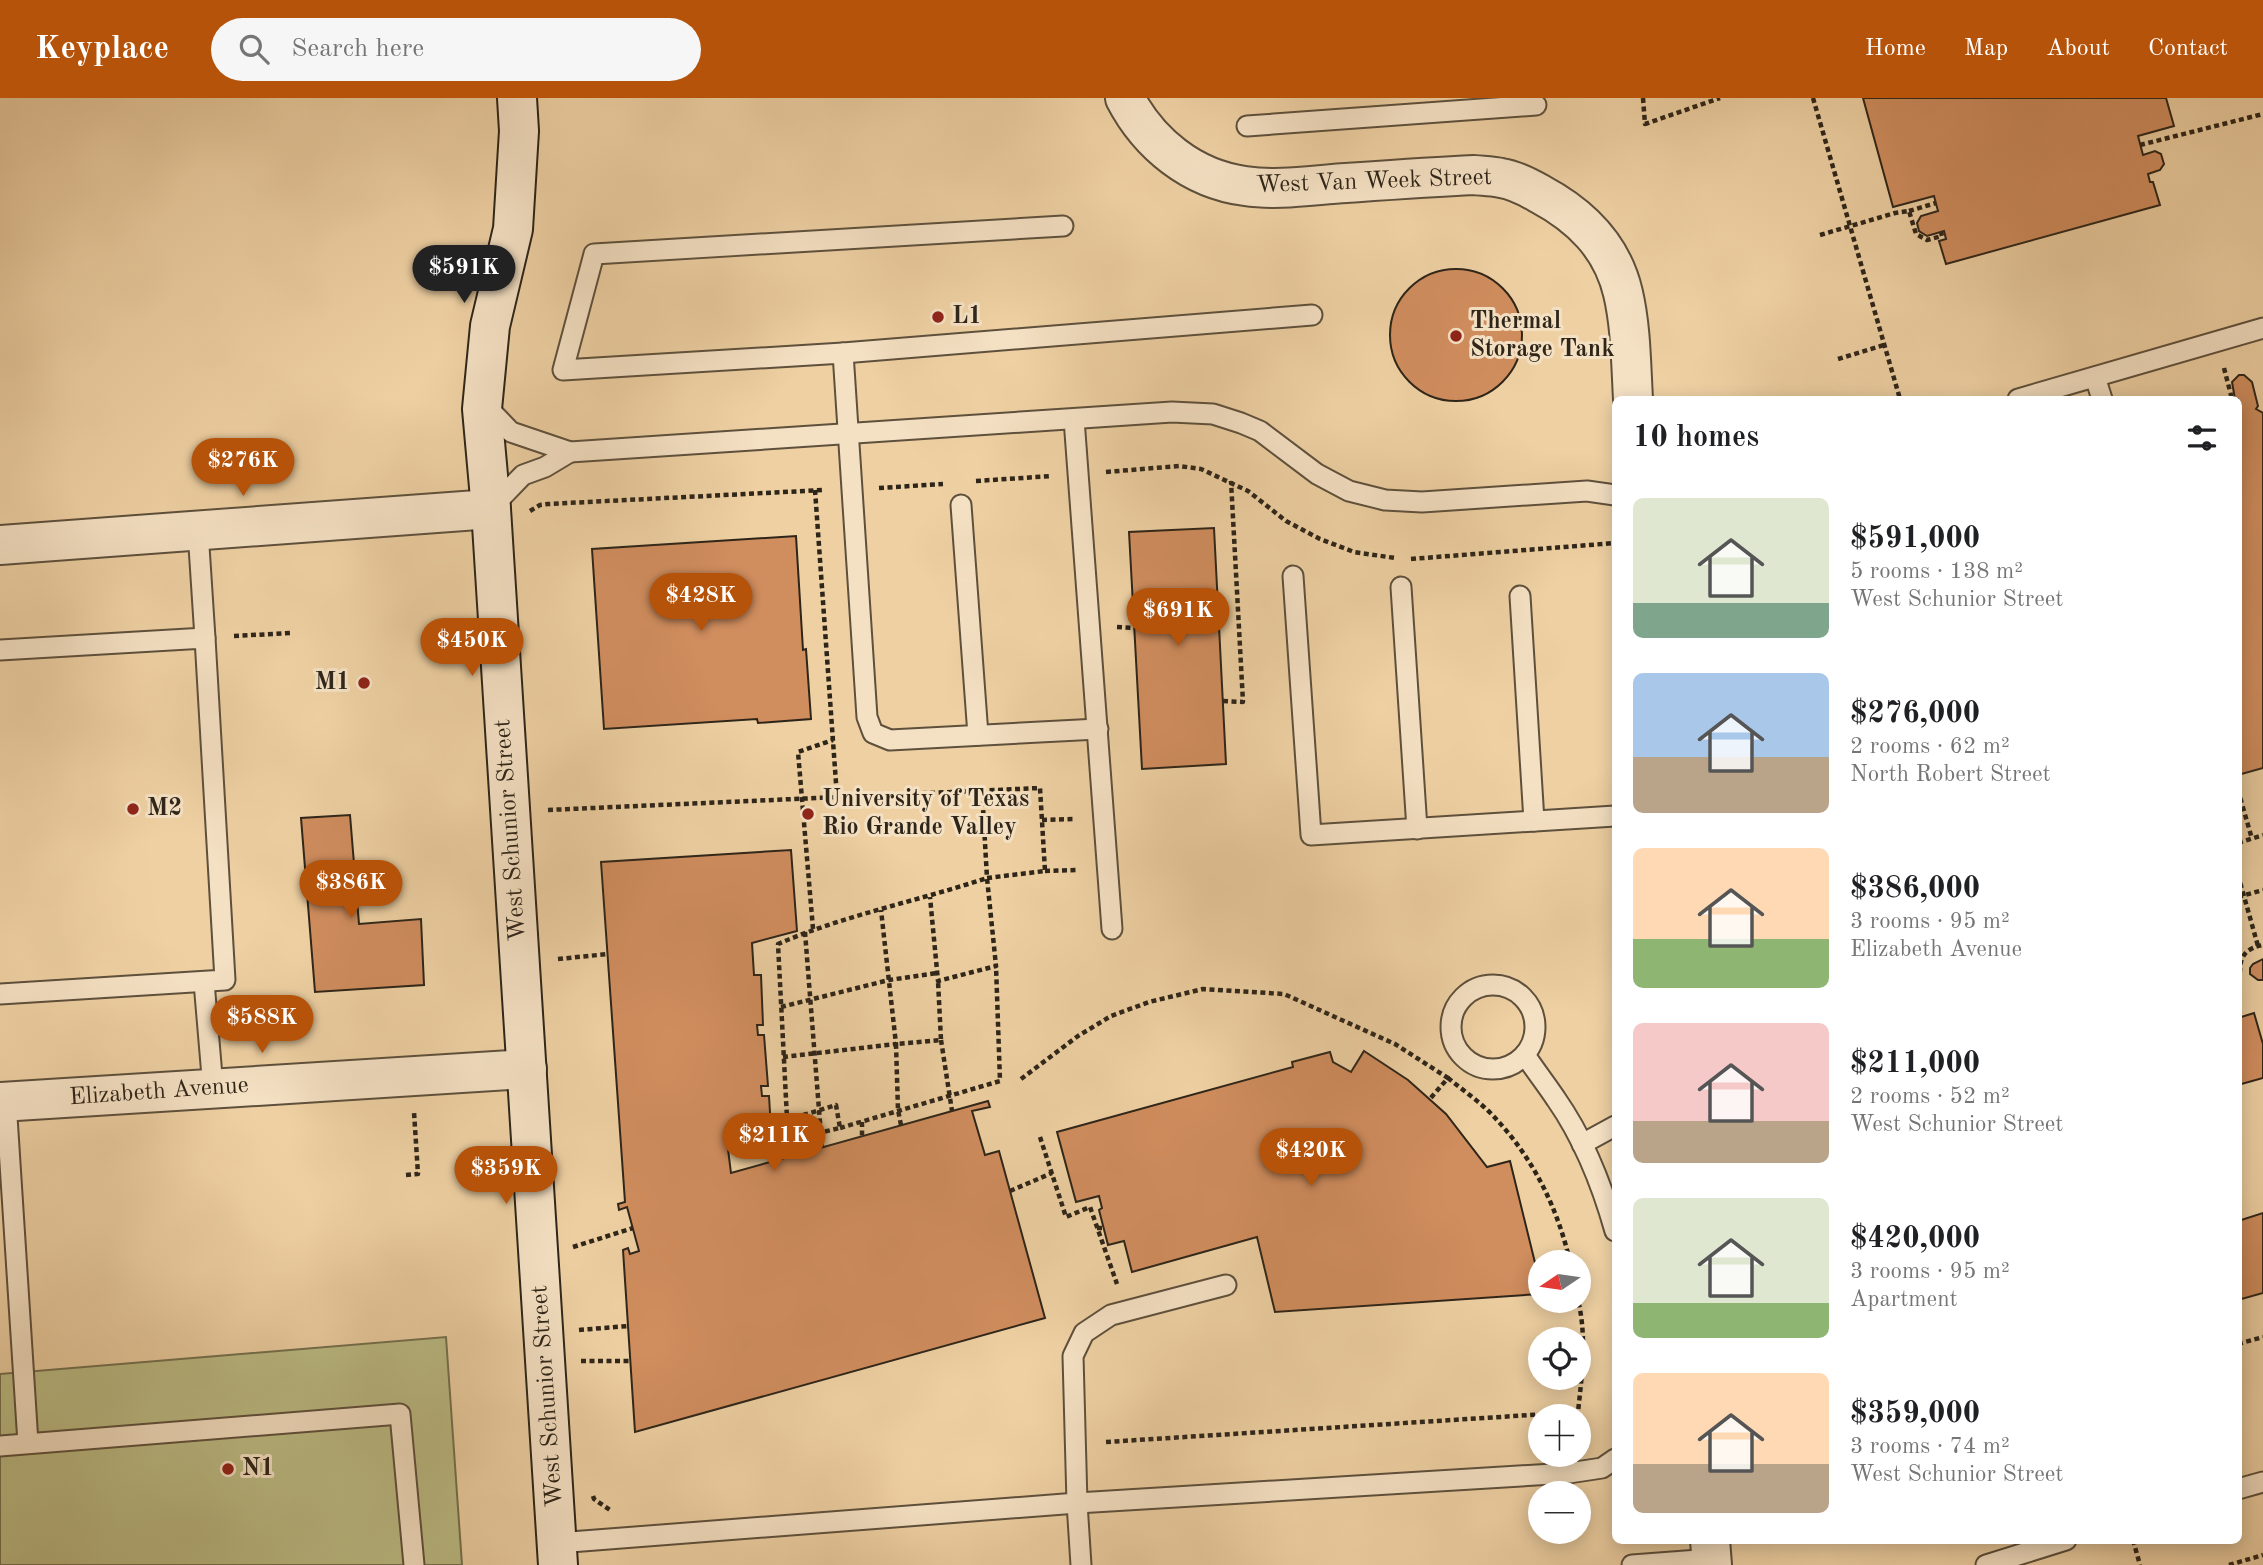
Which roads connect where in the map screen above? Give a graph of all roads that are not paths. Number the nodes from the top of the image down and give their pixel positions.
1 (517, 98) edge
2 (1125, 98) edge
3 (1536, 105) dead end
4 (1247, 126) dead end
5 (1063, 226) dead end
6 (1312, 316) dead end
7 (2263, 328) edge
8 (843, 353) junction
9 (2095, 377) junction
10 (1633, 396) edge
11 (2028, 396) edge
12 (2101, 396) edge
13 (483, 402) junction
14 (1073, 419) junction
15 (848, 434) junction
16 (570, 452) junction
17 (1612, 495) edge
18 (961, 505) dead end
19 (491, 509) junction
20 (198, 531) junction
21 (0, 545) edge
22 (1293, 576) dead end
23 (1401, 587) dead end
24 (1520, 596) dead end
25 (205, 638) junction
26 (0, 650) edge
27 (1098, 729) junction
28 (978, 735) junction
29 (1612, 816) edge
30 (1534, 821) junction
31 (1417, 829) junction
32 (1112, 929) dead end
33 (204, 982) junction
34 (0, 994) edge
35 (1525, 1055) junction
36 (527, 1069) junction
37 (213, 1088) junction
38 (3, 1102) edge
39 (1612, 1128) edge
40 (1582, 1144) junction
41 (1612, 1220) edge
42 (1226, 1285) dead end
43 (28, 1443) junction
44 (0, 1446) edge
45 (1612, 1461) edge
46 (2263, 1482) edge
47 (2242, 1488) edge
48 (1077, 1503) junction
49 (2053, 1544) edge
50 (558, 1554) edge
51 (1711, 1555) edge
52 (414, 1565) edge
53 (1081, 1565) edge
54 (1632, 1565) edge
55 (1641, 1565) edge
56 (1986, 1565) edge

1 - 13 street, West Schunior Street
2 - 10 street, West Van Week Street
3 - 4 lane
5 - 8 lane
6 - 8 lane
7 - 9 lane
8 - 15 lane
9 - 11 lane
9 - 12 lane
13 - 16 lane
13 - 19 street, West Schunior Street
14 - 15 lane
14 - 17 lane
14 - 27 lane
15 - 16 lane
15 - 28 lane
16 - 19 lane
18 - 28 lane
19 - 20 street
19 - 36 street, West Schunior Street
20 - 21 street
20 - 25 lane
22 - 31 lane
23 - 31 lane
24 - 30 lane
25 - 26 lane
25 - 33 lane
27 - 28 lane
27 - 32 lane
29 - 30 lane
30 - 31 lane
33 - 34 lane
33 - 37 lane
35 - 35 lane
35 - 40 lane
36 - 37 street, Elizabeth Avenue
36 - 50 street, West Schunior Street
37 - 38 street, Elizabeth Avenue
38 - 43 lane
39 - 40 lane
40 - 41 lane
42 - 48 lane
43 - 44 lane
43 - 52 lane
45 - 48 lane
46 - 47 lane
48 - 50 lane
48 - 53 lane
49 - 56 lane
51 - 55 lane
54 - 55 lane

